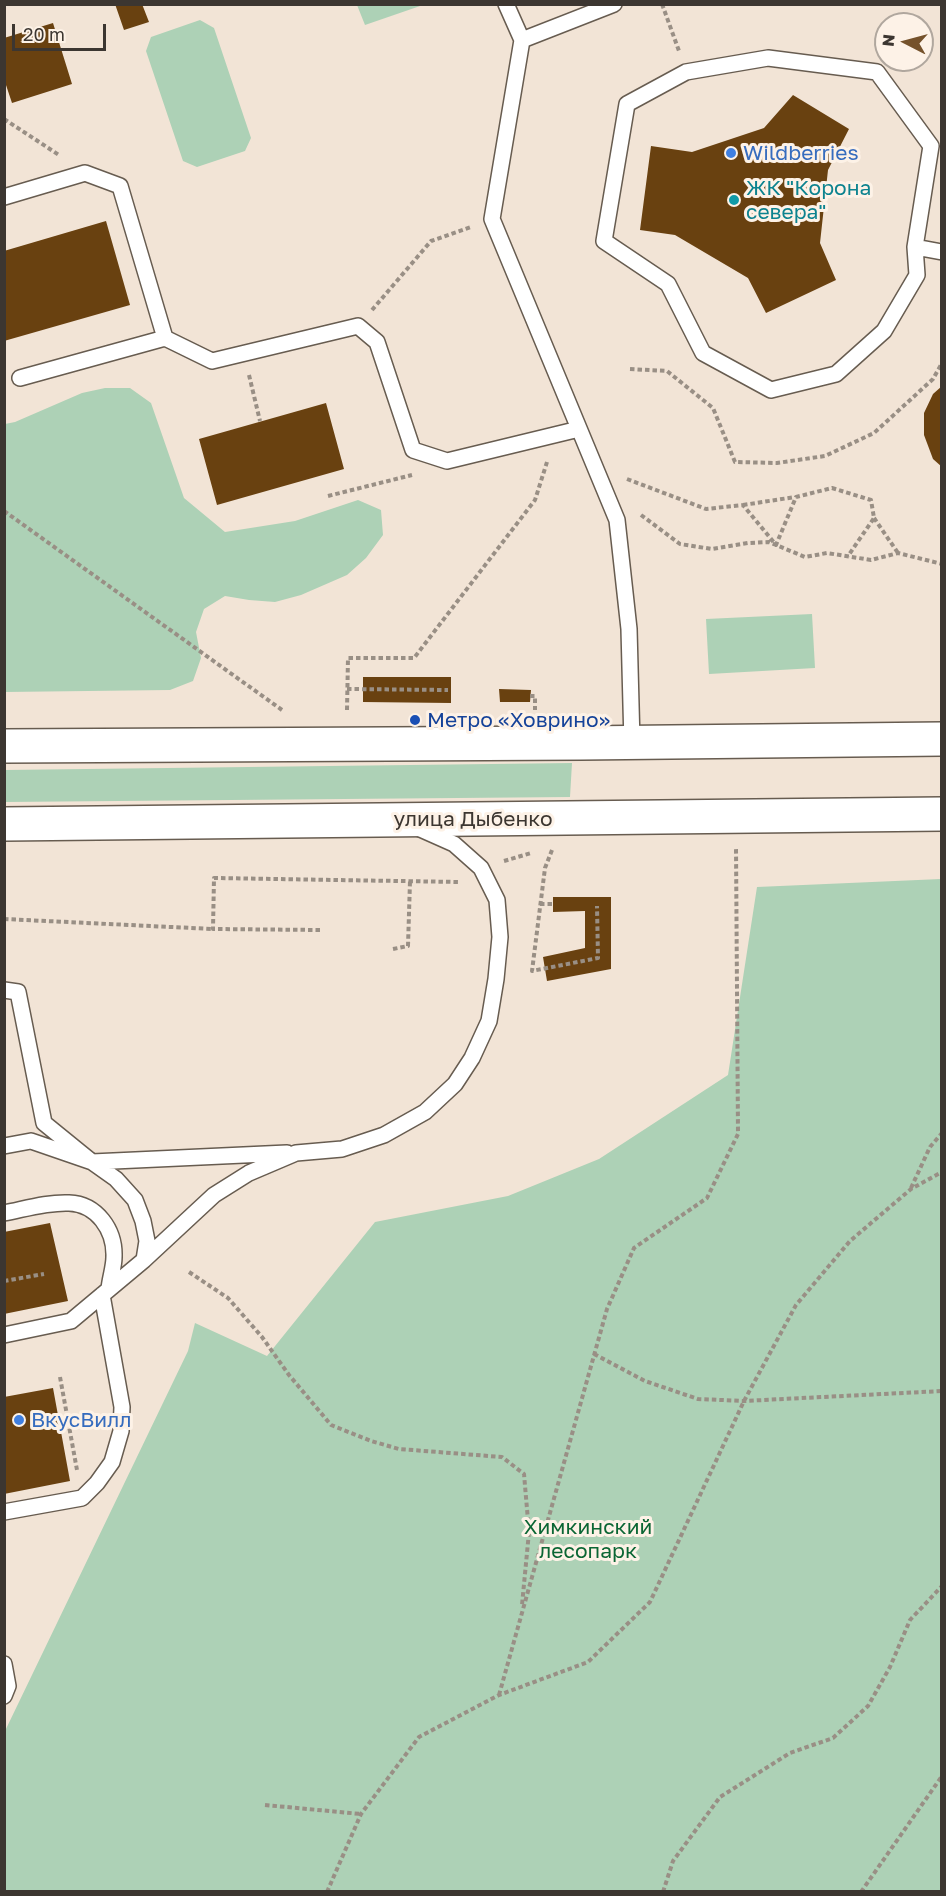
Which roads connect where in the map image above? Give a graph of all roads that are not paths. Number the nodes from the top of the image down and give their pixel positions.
1 (506, 4) edge
2 (614, 4) edge
3 (522, 40) junction
4 (4, 197) edge
5 (915, 247) junction
6 (942, 252) edge
7 (165, 338) junction
8 (20, 378) dead end
9 (579, 429) junction
10 (942, 739) edge
11 (632, 743) junction
12 (4, 746) edge
13 (942, 814) edge
14 (402, 820) junction
15 (4, 824) edge
16 (4, 990) edge
17 (4, 1146) edge
18 (296, 1153) junction
19 (92, 1162) junction
20 (4, 1214) edge
21 (144, 1260) junction
22 (105, 1292) junction
23 (4, 1335) edge
24 (4, 1512) edge
25 (4, 1664) edge
26 (4, 1696) edge

1 - 3 lane
2 - 3 lane
3 - 9 lane
4 - 7 lane
5 - 5 lane
5 - 6 lane
7 - 8 lane
7 - 9 lane
9 - 11 lane
10 - 11 main road
11 - 12 main road
13 - 14 main road, улица Дыбенко
14 - 15 main road, улица Дыбенко
14 - 18 lane
16 - 19 lane
17 - 19 lane
18 - 19 lane
18 - 21 lane
19 - 21 lane
20 - 22 lane
21 - 22 lane
22 - 23 lane
22 - 24 lane
25 - 26 lane

